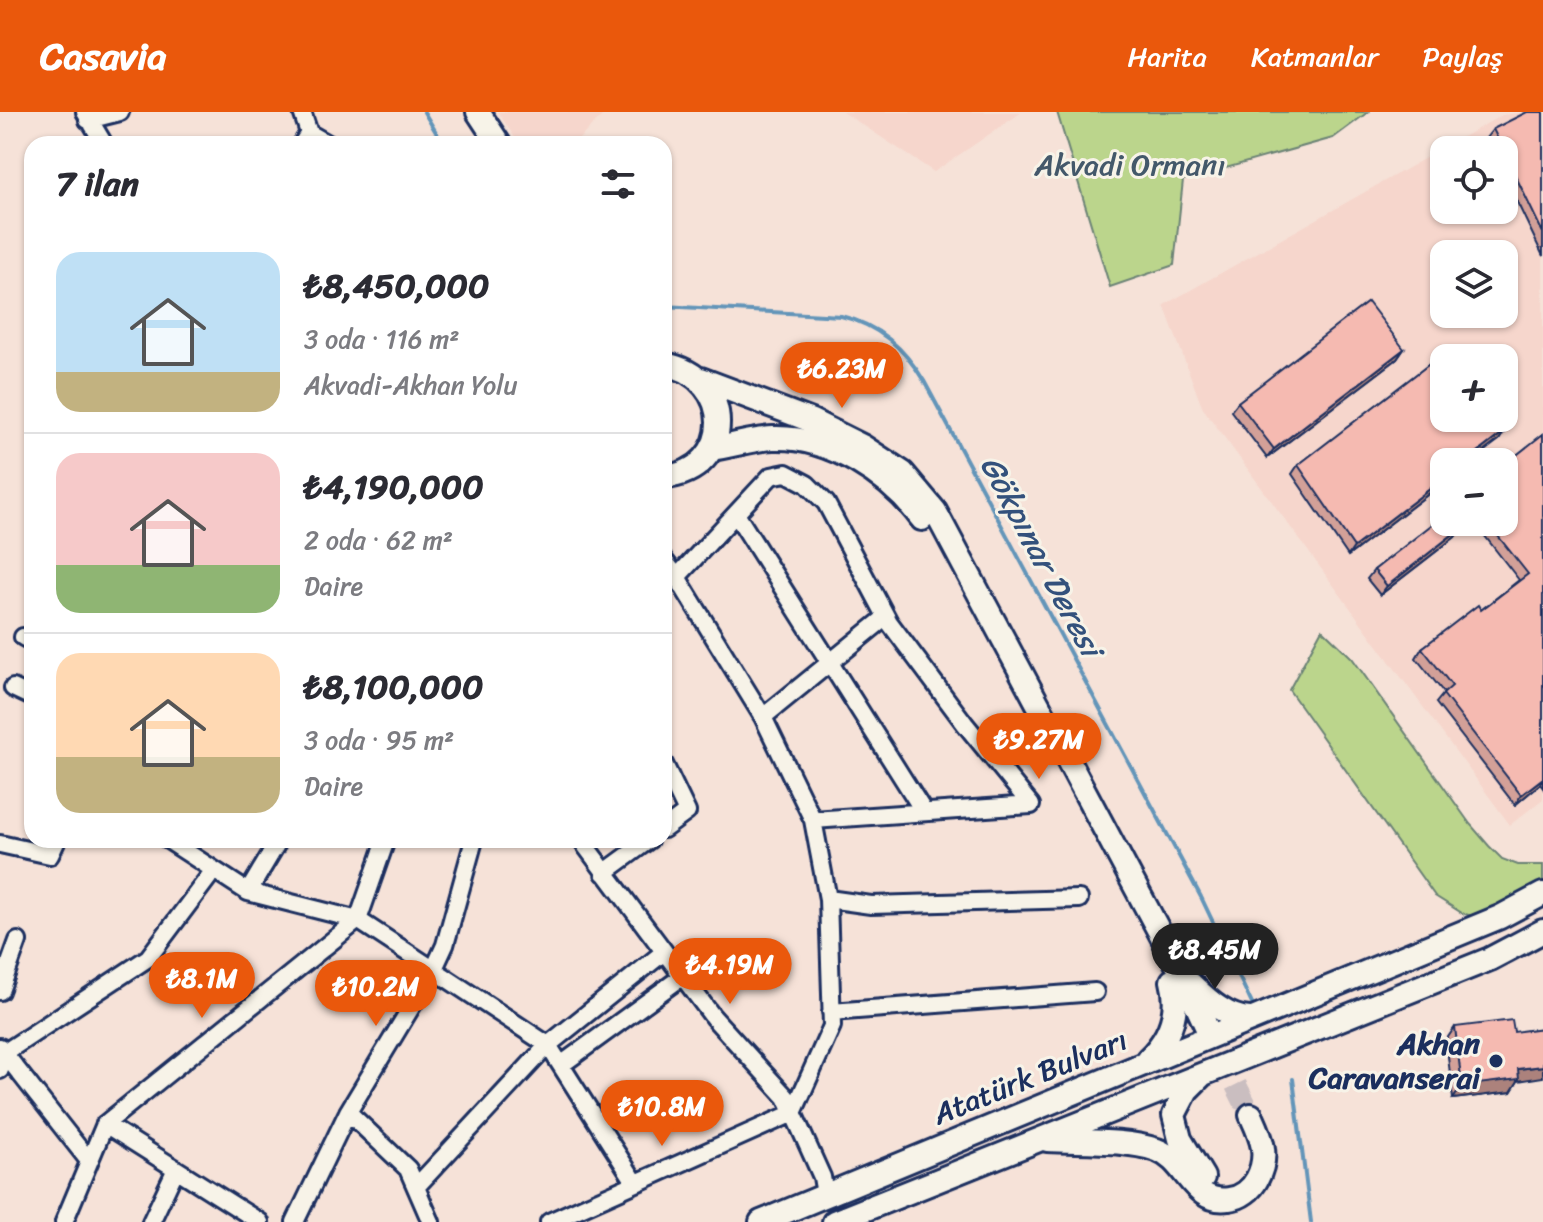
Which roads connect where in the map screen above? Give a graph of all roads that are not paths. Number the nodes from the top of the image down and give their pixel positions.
1 (120, 112) edge
2 (302, 112) edge
3 (463, 112) edge
4 (478, 112) edge
5 (87, 116) edge
6 (99, 136) edge
7 (306, 136) edge
8 (478, 136) edge
9 (494, 136) edge
10 (672, 366) edge
11 (701, 379) junction
12 (711, 449) junction
13 (672, 476) edge
14 (736, 514) junction
15 (672, 570) edge
16 (677, 577) junction
17 (886, 617) junction
18 (830, 662) junction
19 (13, 688) dead end
20 (24, 693) edge
21 (763, 717) junction
22 (672, 781) edge
23 (924, 812) junction
24 (813, 820) junction
25 (672, 823) edge
26 (0, 844) edge
27 (53, 848) edge
28 (180, 848) edge
29 (274, 848) edge
30 (383, 848) edge
31 (472, 848) edge
32 (587, 848) edge
33 (638, 848) edge
34 (214, 870) junction
35 (604, 873) junction
36 (248, 892) junction
37 (1543, 894) edge
38 (828, 899) junction
39 (1079, 899) dead end
40 (358, 920) junction
41 (1543, 931) edge
42 (18, 941) dead end
43 (664, 952) junction
44 (433, 971) junction
45 (683, 976) junction
46 (1178, 979) junction
47 (0, 991) edge
48 (1095, 992) dead end
49 (831, 1012) junction
50 (1250, 1019) junction
51 (1200, 1029) tunnel mouth
52 (548, 1045) junction
53 (1, 1056) edge
54 (1144, 1063) junction
55 (561, 1065) junction
56 (1203, 1074) junction
57 (348, 1112) junction
58 (793, 1113) junction
59 (105, 1124) junction
60 (1037, 1140) junction
61 (89, 1161) junction
62 (176, 1169) junction
63 (635, 1182) junction
64 (416, 1187) junction
65 (825, 1194) junction
66 (64, 1222) edge
67 (151, 1222) edge
68 (260, 1222) edge
69 (295, 1222) edge
70 (431, 1222) edge
71 (549, 1222) edge
72 (761, 1222) edge
73 (834, 1222) edge

1 - 5 street
2 - 7 street
3 - 8 main road
4 - 9 main road
5 - 6 street
10 - 11 main road
11 - 12 main road
11 - 46 main road
12 - 13 main road
12 - 46 main road
14 - 16 street
14 - 17 street
14 - 18 street
15 - 16 street
16 - 21 street
17 - 18 street
17 - 23 street
18 - 21 street
18 - 23 street
19 - 20 street
21 - 24 street
22 - 25 street
23 - 24 street
24 - 38 street
26 - 27 street
28 - 34 street
29 - 36 street
30 - 40 street
31 - 44 street
32 - 35 street
33 - 35 street
34 - 36 street
34 - 53 street
35 - 43 street
36 - 40 street
37 - 50 main road, Atatürk Bulvarı
38 - 39 street
38 - 49 street
40 - 44 street
40 - 59 street
41 - 56 main road, Atatürk Bulvarı
42 - 47 street
43 - 45 street
43 - 52 street
44 - 52 street
44 - 57 street
45 - 55 street
45 - 58 street
46 - 50 main road
46 - 51 main road
46 - 54 main road
48 - 49 street
49 - 58 street
50 - 54 main road, Atatürk Bulvarı
52 - 55 street
52 - 64 street
53 - 61 street
54 - 65 main road, Atatürk Bulvarı
55 - 63 street
56 - 60 main road, Atatürk Bulvarı
56 - 60 main road
57 - 64 street
57 - 69 street
58 - 63 street
58 - 65 street
59 - 61 street
59 - 62 street
60 - 73 main road, Atatürk Bulvarı
61 - 66 street
62 - 67 street
62 - 68 street
63 - 71 street
64 - 70 street
65 - 72 main road, Atatürk Bulvarı

